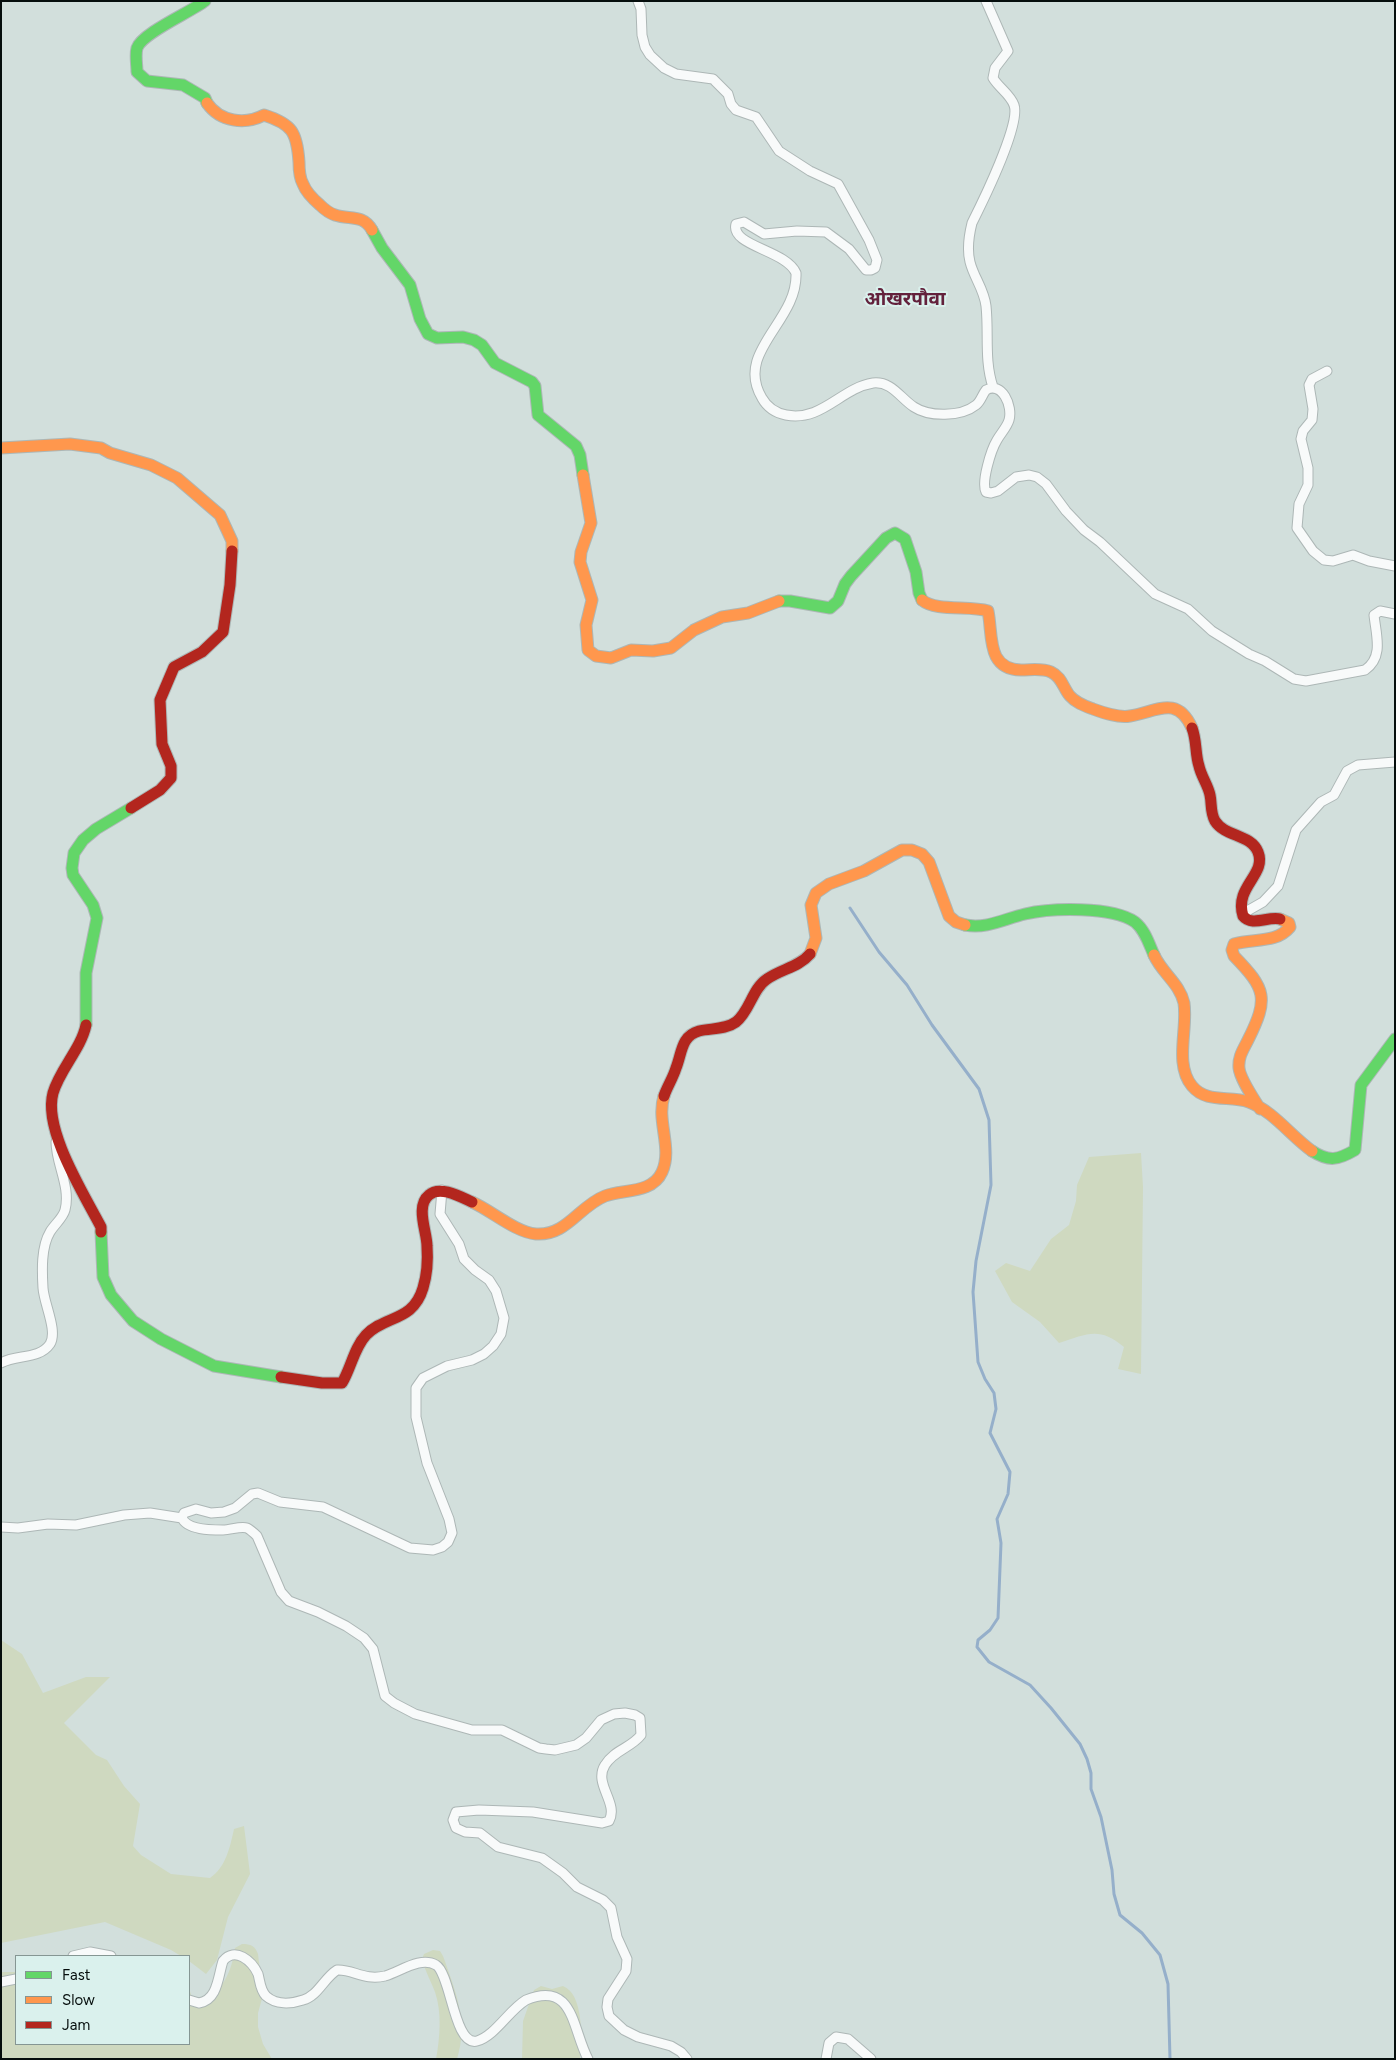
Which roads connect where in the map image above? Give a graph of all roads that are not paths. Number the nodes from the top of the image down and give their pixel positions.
1 (205, 1) edge
2 (638, 1) edge
3 (986, 1) edge
4 (1327, 371) dead end
5 (993, 387) junction
6 (1, 448) edge
7 (1395, 566) edge
8 (1395, 614) edge
9 (1395, 762) edge
10 (1242, 914) junction
11 (1395, 1039) edge
12 (1260, 1108) junction
13 (56, 1137) junction
14 (442, 1190) junction
15 (1, 1363) edge
16 (182, 1518) junction
17 (1, 1527) edge
18 (76, 1955) edge
19 (106, 1955) edge
20 (15, 1979) edge
21 (1, 1982) edge
22 (190, 2000) edge
23 (588, 2059) edge
24 (687, 2059) edge
25 (826, 2059) edge
26 (870, 2059) edge

1 - 10 street
2 - 5 street
3 - 5 street
4 - 7 street
5 - 8 street
6 - 13 street
9 - 10 street
10 - 12 street
11 - 12 street
12 - 14 street
13 - 14 street
13 - 15 street
14 - 16 street
16 - 17 street
16 - 24 street
18 - 19 street
20 - 21 street
22 - 23 street
25 - 26 street

